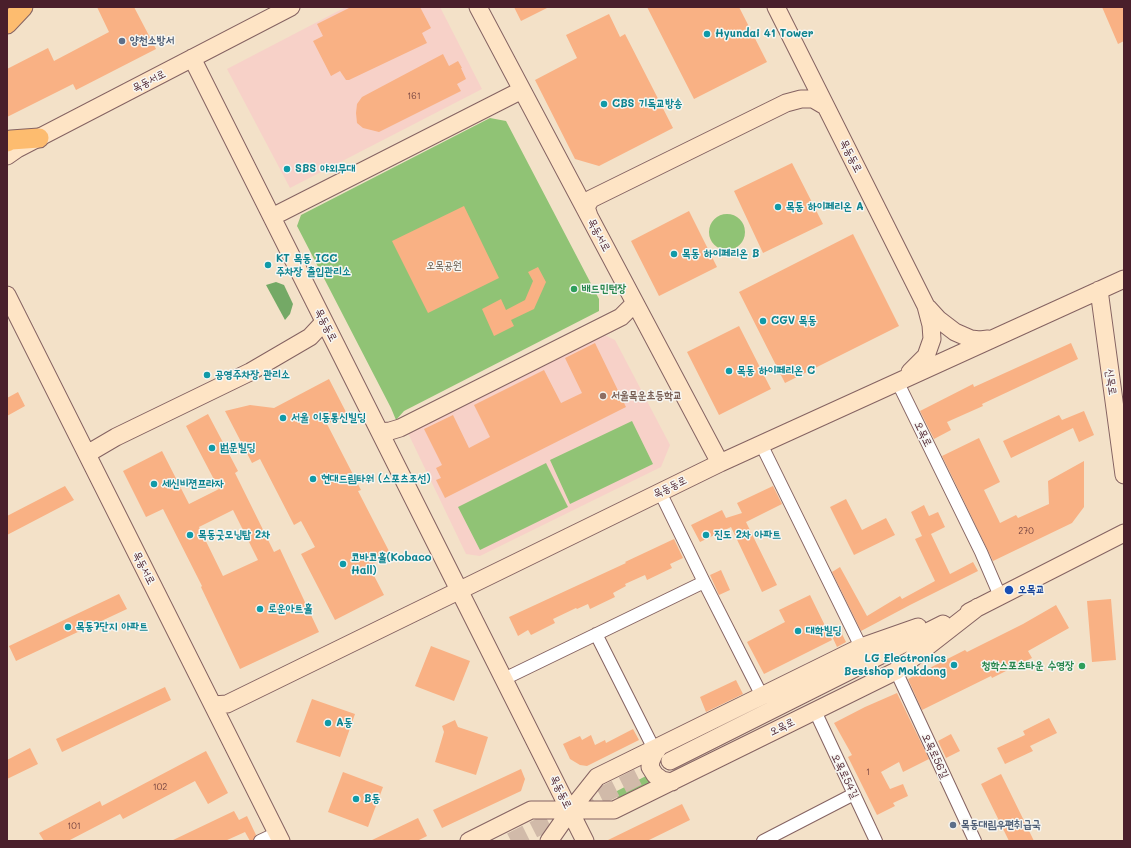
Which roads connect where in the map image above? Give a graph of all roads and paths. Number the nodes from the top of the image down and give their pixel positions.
1 (23, 7) edge
2 (291, 7) edge
3 (478, 7) edge
4 (776, 7) edge
5 (7, 24) edge
6 (192, 58) junction
7 (522, 90) junction
8 (825, 106) junction
9 (39, 138) junction
10 (7, 142) edge
11 (7, 156) edge
12 (589, 216) junction
13 (272, 217) junction
14 (1123, 279) edge
15 (1099, 290) junction
16 (7, 295) edge
17 (635, 303) junction
18 (926, 306) junction
19 (324, 322) junction
20 (991, 339) junction
21 (890, 385) junction
22 (380, 432) junction
23 (761, 444) junction
24 (87, 454) junction
25 (720, 463) junction
26 (1124, 475) edge
27 (660, 492) junction
28 (1124, 533) edge
29 (704, 582) junction
30 (460, 592) junction
31 (1000, 596) junction
32 (978, 607) junction
33 (596, 634) junction
34 (860, 647) junction
35 (896, 670) junction
36 (504, 680) junction
37 (762, 696) junction
38 (213, 705) junction
39 (814, 711) junction
40 (657, 748) junction
41 (670, 761) tunnel mouth
42 (672, 782) junction
43 (854, 794) junction
44 (570, 811) junction
45 (279, 837) edge
46 (260, 841) edge
47 (469, 841) edge
48 (549, 841) edge
49 (585, 841) edge
50 (763, 841) edge
51 (876, 841) edge
52 (975, 841) edge

1 - 5 main road
2 - 6 main road, 목동서로
3 - 7 main road, 목동서로
4 - 8 main road, 목동동로
6 - 9 main road, 목동서로
6 - 13 main road, 목동동로
7 - 12 main road, 목동서로
7 - 13 main road
8 - 12 main road
8 - 18 main road, 목동동로
9 - 10 main road
9 - 11 main road, 목동서로
12 - 17 main road, 목동서로
13 - 19 main road, 목동동로
14 - 15 main road, 목동동로
15 - 20 main road, 목동동로
15 - 26 main road, 신목로
16 - 24 main road, 목동서로
17 - 22 main road
17 - 25 main road, 목동서로
18 - 20 main road, 목동동로
18 - 21 main road, 목동동로
19 - 22 main road, 목동동로
19 - 24 main road
20 - 21 main road, 목동동로
21 - 23 main road, 목동동로
21 - 31 street, 오목로
22 - 30 main road, 목동동로
23 - 25 main road, 목동동로
23 - 34 street
24 - 38 main road, 목동서로
25 - 27 main road, 목동동로
27 - 29 street
27 - 30 main road, 목동동로
28 - 31 main road, 오목로
29 - 33 street
29 - 37 street
30 - 36 main road, 목동동로
30 - 38 main road
31 - 32 main road, 오목로
32 - 34 main road, 오목로
32 - 35 main road, 오목로
32 - 41 main road, 오목로
33 - 36 street
33 - 40 street
34 - 37 main road, 오목로
35 - 39 main road, 오목로
35 - 52 street, 오목로56길
36 - 44 main road, 목동동로
37 - 40 main road, 오목로
38 - 45 main road, 목동서로
39 - 42 main road, 오목로
39 - 43 street, 오목로54길
40 - 42 main road
40 - 44 main road, 오목로
42 - 44 main road, 오목로
43 - 50 street
43 - 51 street, 오목로54길
44 - 47 main road, 오목로
44 - 48 main road, 오목로
44 - 49 main road, 목동동로
45 - 46 street

